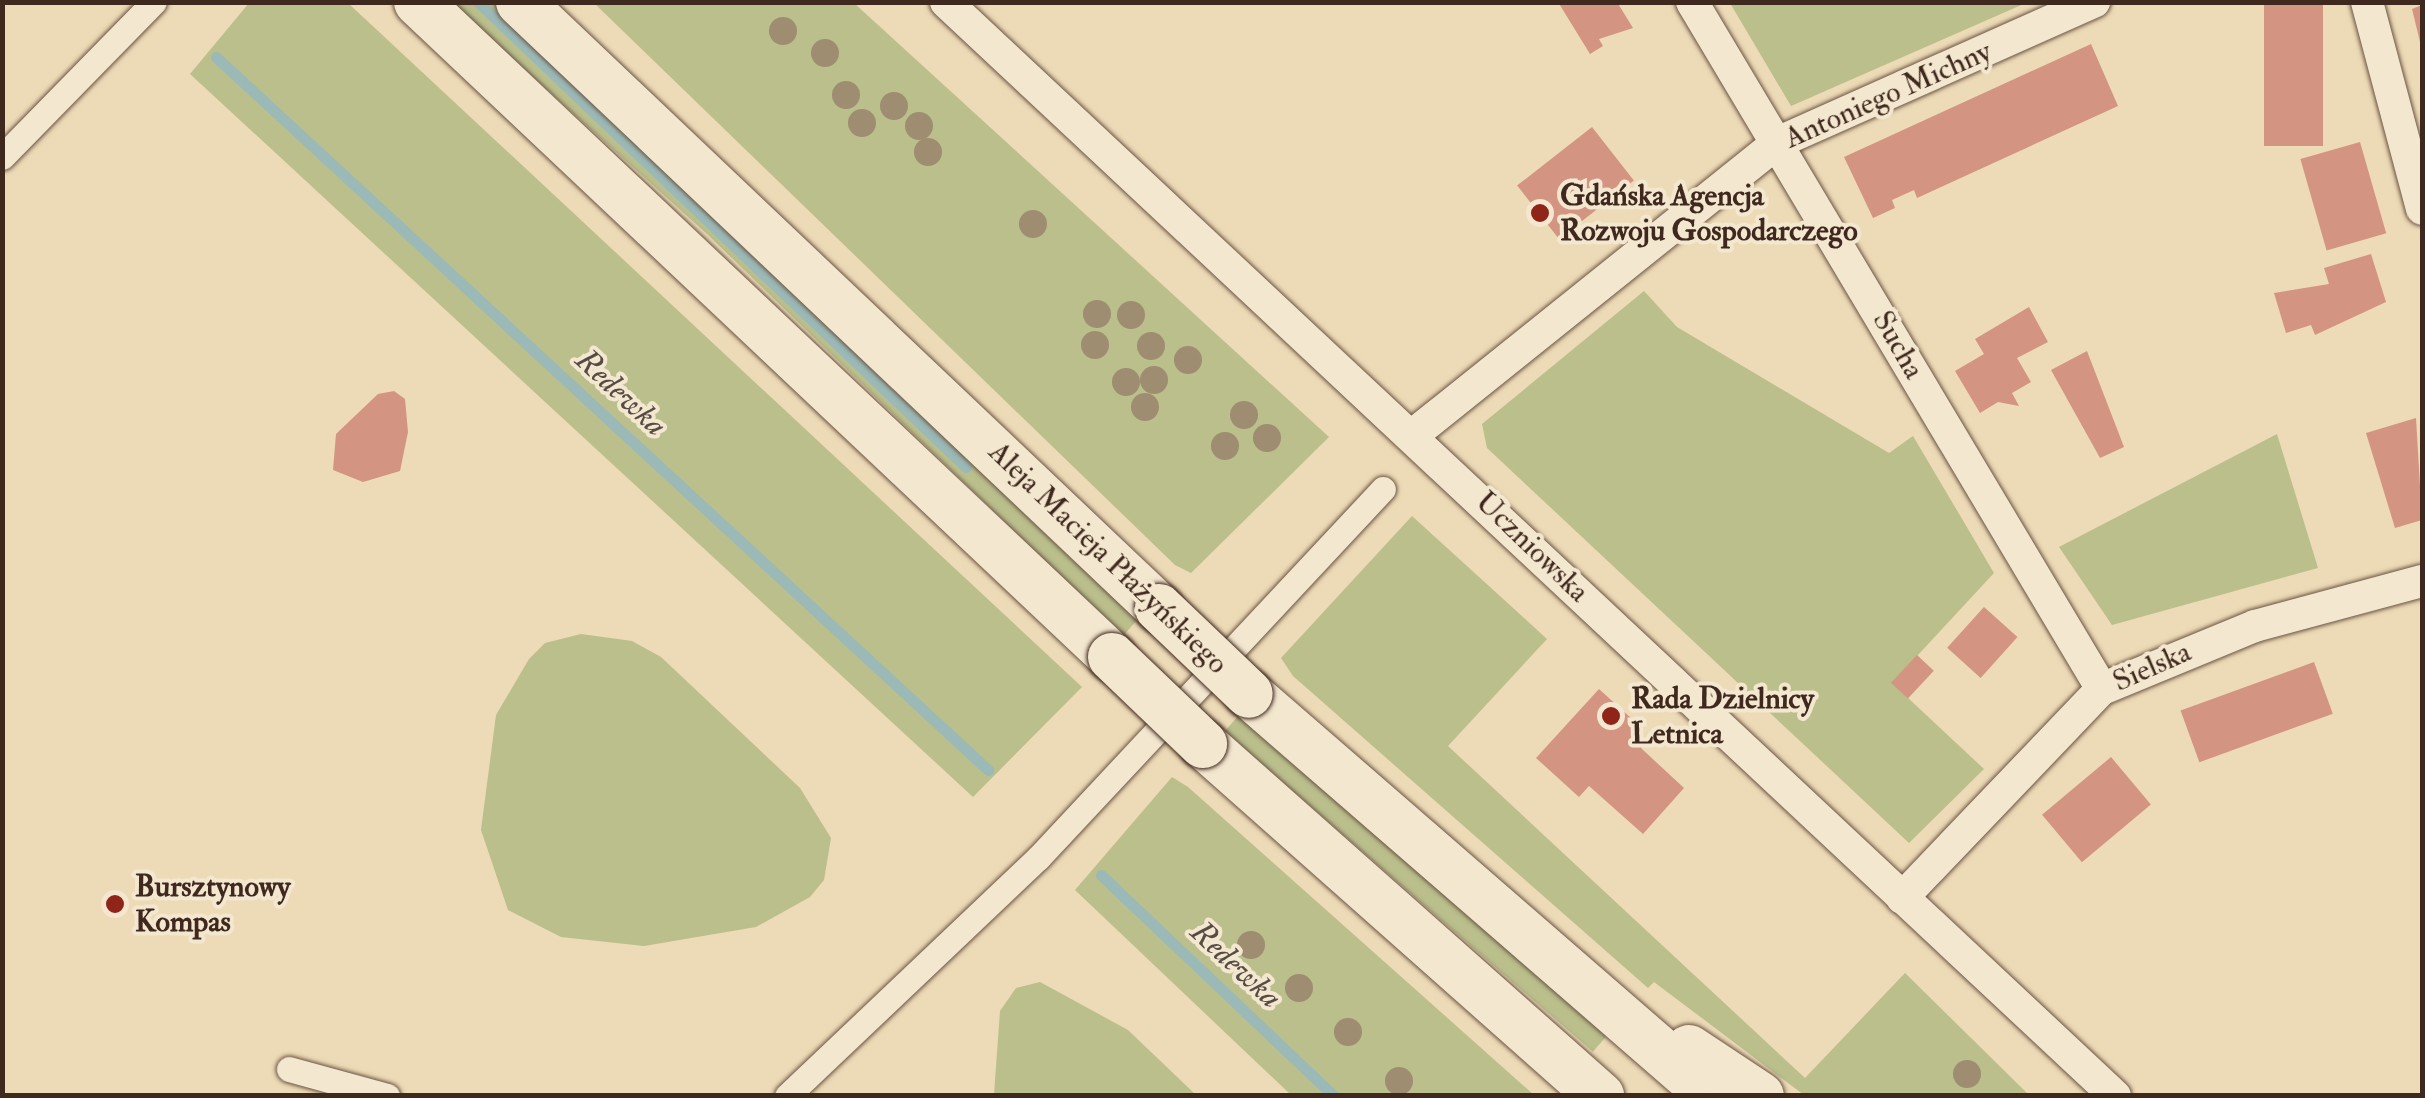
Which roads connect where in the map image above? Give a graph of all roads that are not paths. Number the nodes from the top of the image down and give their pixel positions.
1 (154, 2) edge
2 (418, 2) edge
3 (520, 2) edge
4 (946, 2) edge
5 (1692, 2) edge
6 (2094, 2) edge
7 (2367, 2) edge
8 (1779, 142) junction
9 (2, 156) edge
10 (2422, 209) edge
11 (1414, 434) junction
12 (1384, 488) dead end
13 (2422, 581) edge
14 (2102, 689) junction
15 (1902, 898) junction
16 (1558, 967) junction
17 (289, 1069) dead end
18 (387, 1096) edge
19 (787, 1096) edge
20 (1600, 1096) edge
21 (1712, 1096) edge
22 (1760, 1096) edge
23 (2115, 1096) edge

1 - 9 street
2 - 20 main road, bridge
3 - 16 main road, Aleja Macieja Płażyńskiego, bridge
4 - 11 street, Uczniowska
5 - 8 street, Sucha
6 - 8 street, Antoniego Michny
7 - 10 street
8 - 11 street, Antoniego Michny
8 - 14 street, Sucha
11 - 15 street, Uczniowska
12 - 19 street
13 - 14 street, Sielska
14 - 15 street, Sielska
15 - 23 street, Uczniowska
16 - 21 main road, Aleja Macieja Płażyńskiego
16 - 22 main road
17 - 18 street

